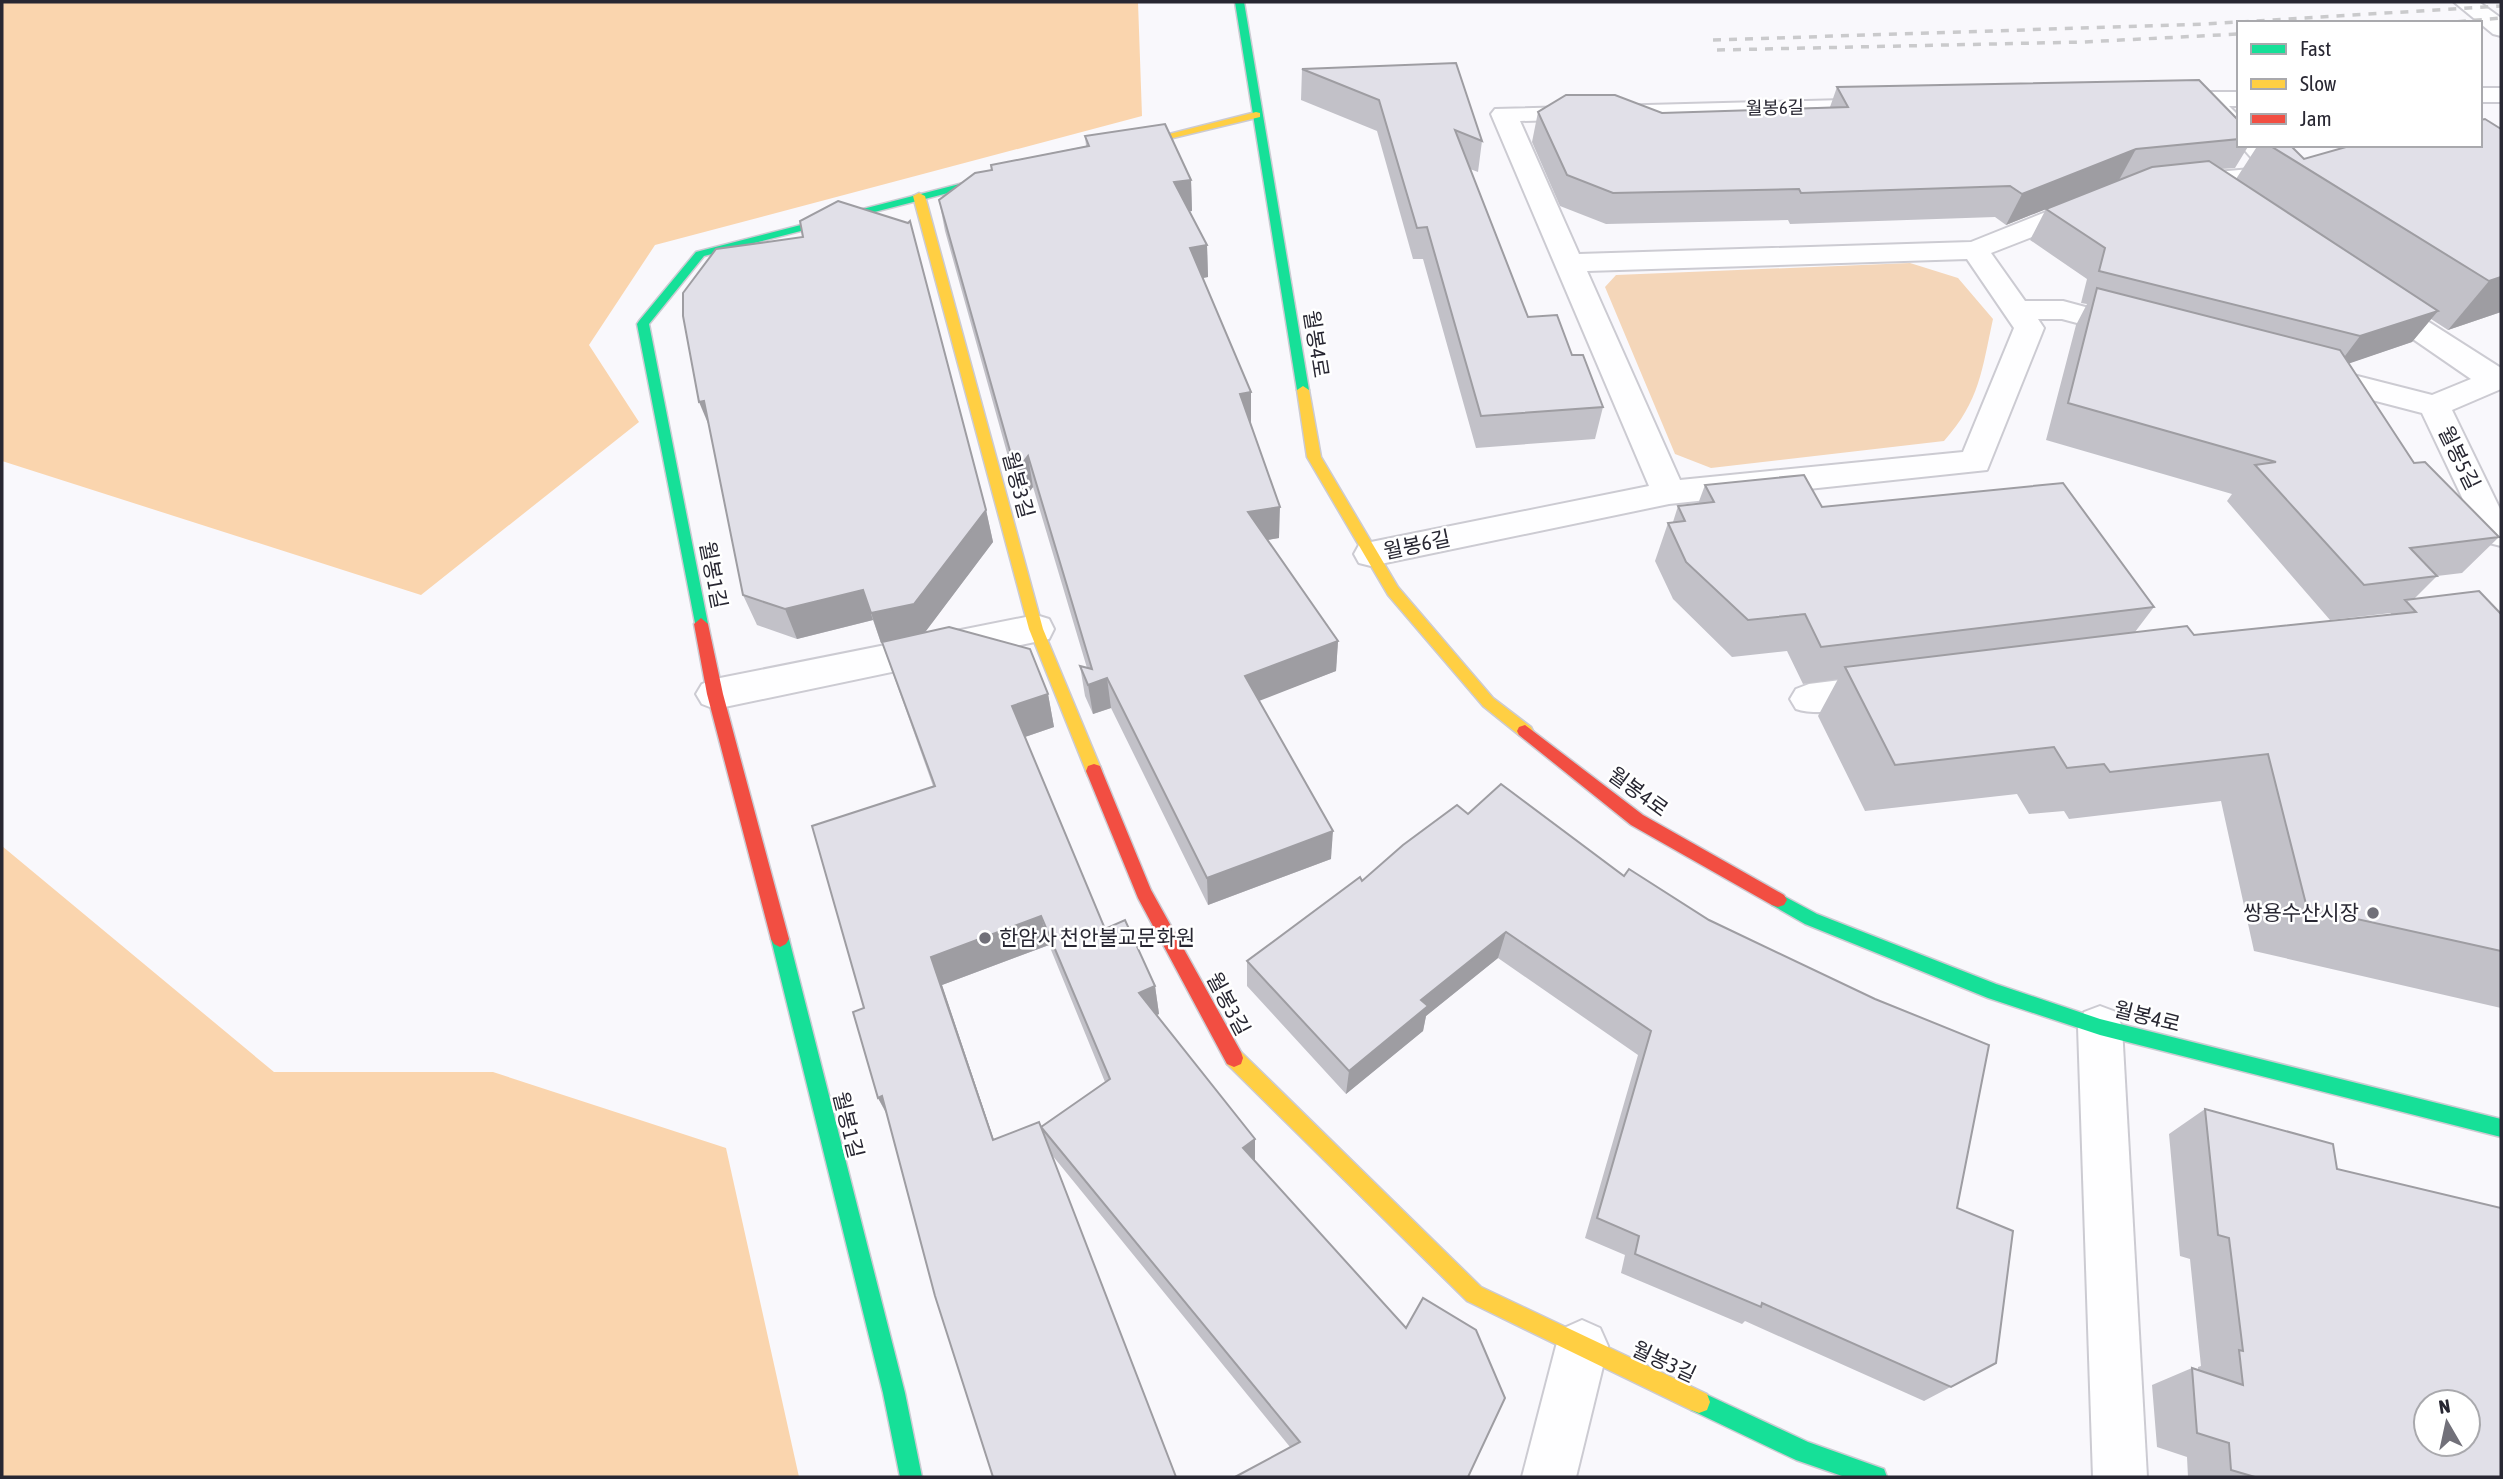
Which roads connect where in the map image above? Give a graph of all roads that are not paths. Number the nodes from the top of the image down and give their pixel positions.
1 (1239, 2) edge
2 (2465, 2) edge
3 (2501, 29) edge
4 (2482, 95) edge
5 (2501, 95) edge
6 (2208, 99) junction
7 (2237, 99) edge
8 (2180, 100) edge
9 (1904, 106) edge
10 (1256, 115) junction
11 (2237, 129) edge
12 (2255, 147) edge
13 (1108, 150) edge
14 (1027, 170) edge
15 (2197, 182) junction
16 (2156, 186) edge
17 (2116, 193) edge
18 (919, 196) junction
19 (2232, 205) edge
20 (1976, 250) junction
21 (1569, 262) junction
22 (2358, 289) edge
23 (2017, 310) junction
24 (2155, 334) edge
25 (2288, 369) edge
26 (2499, 379) edge
27 (2434, 406) junction
28 (1669, 493) junction
29 (2501, 534) edge
30 (1371, 554) junction
31 (1036, 629) junction
32 (1919, 686) edge
33 (715, 694) junction
34 (1809, 699) dead end
35 (2100, 1027) junction
36 (2501, 1128) edge
37 (1582, 1346) junction
38 (911, 1477) edge
39 (1549, 1477) edge
40 (1876, 1477) edge
41 (2120, 1477) edge

1 - 10 street, 월봉4로
2 - 3 street
4 - 5 street
6 - 7 street
6 - 8 street
6 - 11 street
9 - 21 street, 월봉6길
10 - 13 street
10 - 30 street, 월봉4로
12 - 15 street
14 - 18 street, 월봉1길
15 - 16 street
15 - 19 street
17 - 20 street
18 - 31 street, 월봉3길
18 - 33 street, 월봉1길
20 - 21 street
20 - 23 street, 월봉6길
21 - 28 street, 월봉6길
22 - 26 street
23 - 24 street
23 - 28 street, 월봉6길
25 - 27 street
26 - 27 street, 월봉5길
27 - 29 street, 월봉5길
28 - 30 street, 월봉6길
30 - 35 street, 월봉4로
31 - 33 street
31 - 37 street, 월봉3길
32 - 34 street
33 - 38 street, 월봉1길
35 - 36 street, 월봉4로
35 - 41 street
37 - 39 street
37 - 40 street, 월봉3길

